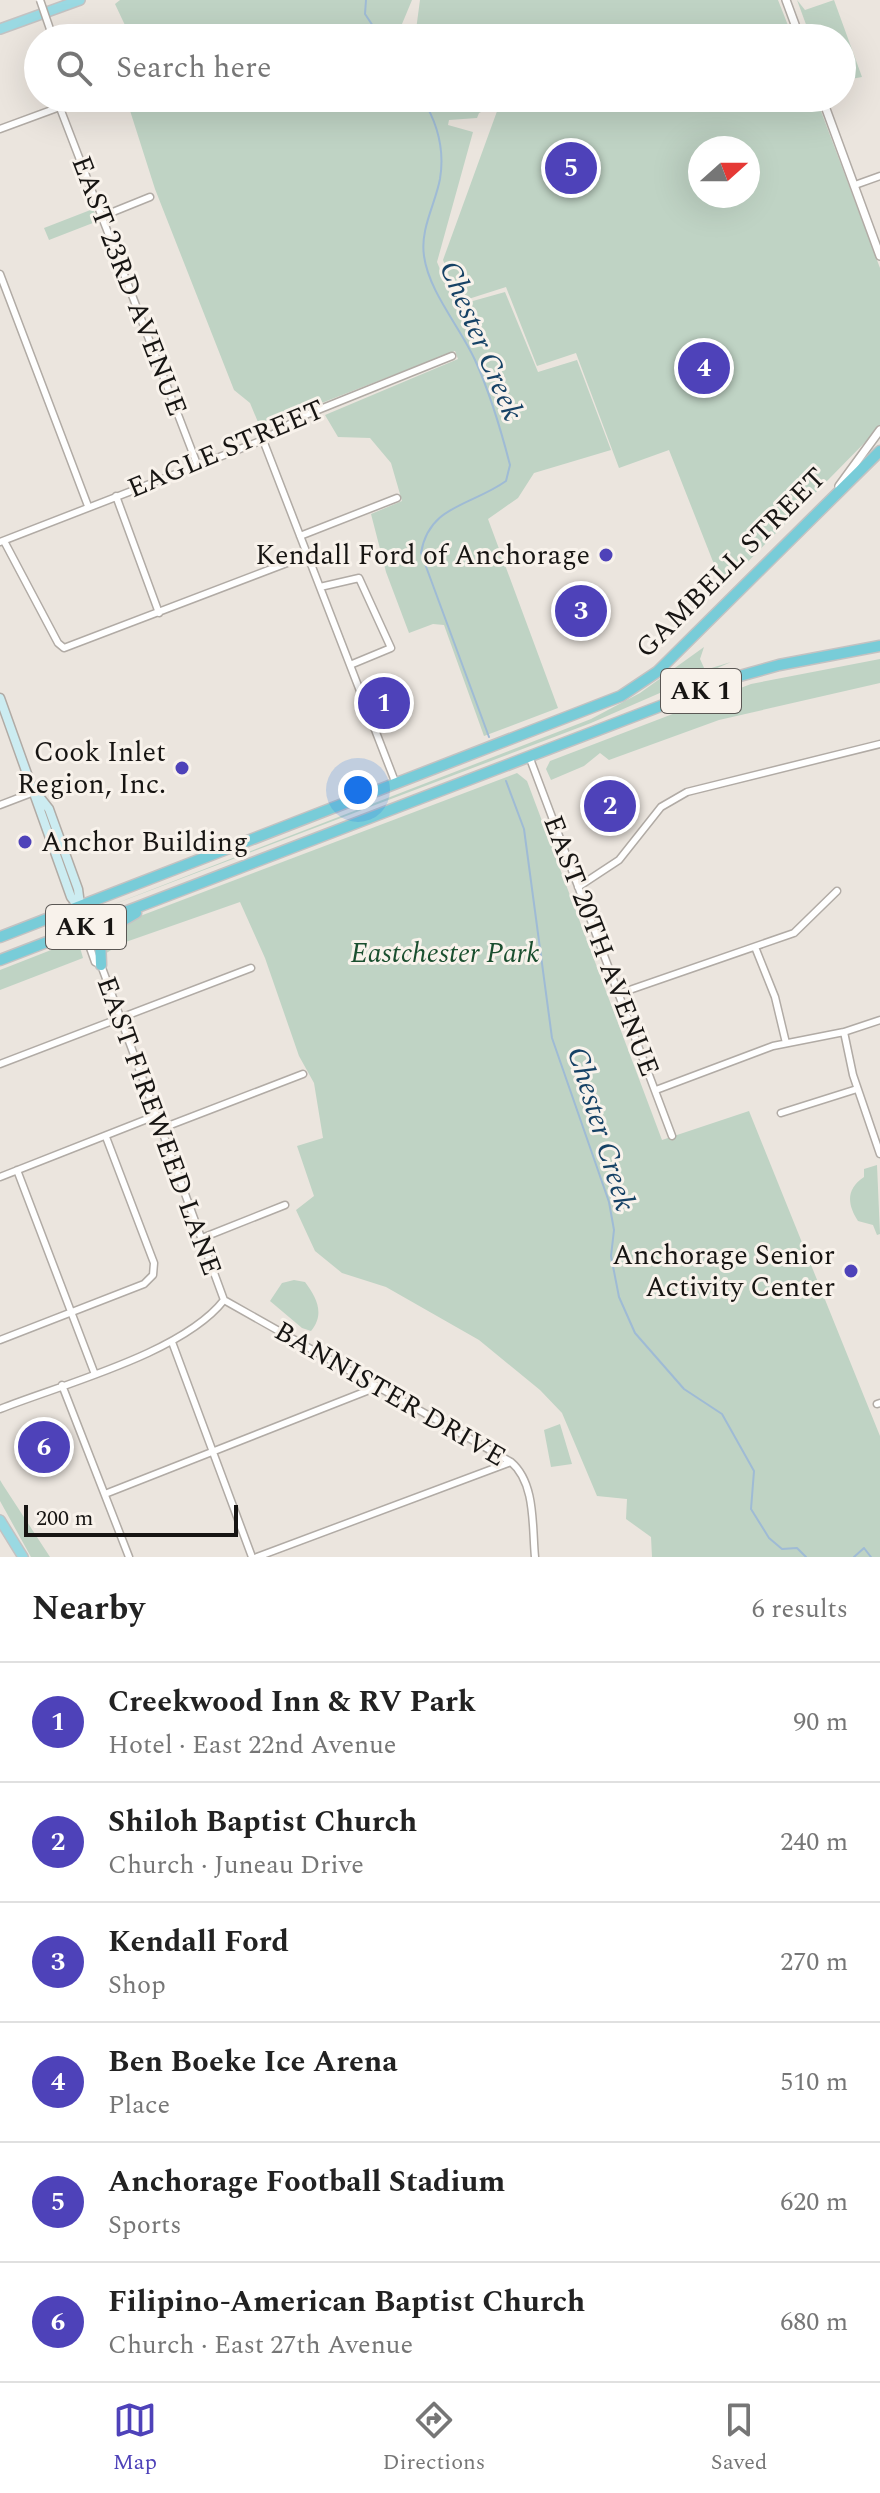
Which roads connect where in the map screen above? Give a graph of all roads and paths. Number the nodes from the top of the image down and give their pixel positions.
1 (40, 0) edge
2 (80, 0) edge
3 (786, 0) edge
4 (48, 24) edge
5 (795, 24) edge
6 (0, 29) edge
7 (49, 112) edge
8 (62, 112) edge
9 (827, 112) edge
10 (0, 129) edge
11 (880, 176) edge
12 (855, 185) junction
13 (150, 197) dead end
14 (103, 216) junction
15 (874, 238) junction
16 (880, 248) edge
17 (880, 256) edge
18 (0, 274) edge
19 (452, 356) dead end
20 (880, 430) edge
21 (263, 440) junction
22 (880, 451) edge
23 (197, 464) junction
24 (834, 493) junction
25 (116, 496) junction
26 (397, 498) dead end
27 (88, 506) junction
28 (300, 536) junction
29 (2, 541) edge
30 (308, 555) junction
31 (320, 587) junction
32 (159, 613) junction
33 (880, 646) edge
34 (350, 665) junction
35 (0, 698) edge
36 (880, 744) edge
37 (529, 756) junction
38 (396, 785) junction
39 (35, 791) junction
40 (0, 805) edge
41 (578, 887) junction
42 (837, 891) dead end
43 (173, 893) junction
44 (79, 907) junction
45 (83, 928) junction
46 (0, 937) edge
47 (755, 947) junction
48 (0, 960) edge
49 (101, 965) junction
50 (251, 968) dead end
51 (618, 994) junction
52 (119, 1019) junction
53 (880, 1020) edge
54 (844, 1032) junction
55 (786, 1043) junction
56 (0, 1064) edge
57 (303, 1074) dead end
58 (857, 1089) junction
59 (656, 1090) junction
60 (781, 1113) dead end
61 (155, 1116) junction
62 (160, 1129) junction
63 (672, 1136) dead end
64 (106, 1137) junction
65 (880, 1154) edge
66 (17, 1170) junction
67 (0, 1177) edge
68 (285, 1205) dead end
69 (202, 1238) junction
70 (224, 1300) junction
71 (71, 1313) junction
72 (0, 1340) edge
73 (172, 1342) junction
74 (94, 1372) junction
75 (62, 1385) junction
76 (377, 1387) junction
77 (0, 1409) edge
78 (212, 1452) junction
79 (511, 1462) junction
80 (105, 1494) junction
81 (0, 1520) edge
82 (23, 1557) edge
83 (129, 1557) edge
84 (255, 1557) edge
85 (535, 1557) edge

1 - 4 street, bridge
2 - 6 main road
3 - 5 street
7 - 10 street
8 - 14 street, EAST 23RD AVENUE
9 - 12 street
11 - 12 street
12 - 15 street
13 - 14 street
14 - 23 street, EAST 23RD AVENUE
15 - 16 street
15 - 17 street
18 - 27 street
19 - 21 street, EAGLE STREET
20 - 24 street
21 - 23 street, EAGLE STREET
21 - 28 street
22 - 24 highway, GAMBELL STREET / AK 1
23 - 25 street, EAGLE STREET
24 - 38 highway, GAMBELL STREET / AK 1
25 - 27 street, EAGLE STREET
25 - 32 street
26 - 28 street
27 - 29 street, EAGLE STREET
28 - 30 street
29 - 32 street
30 - 31 street
30 - 32 street
31 - 34 street
31 - 34 street
33 - 37 highway, AK 1
34 - 38 street
35 - 39 main road, EAST FIREWEED LANE
36 - 41 street
37 - 41 street, EAST 20TH AVENUE
37 - 43 highway, AK 1
38 - 44 highway, AK 1
39 - 40 street
39 - 44 main road, EAST FIREWEED LANE
41 - 51 street, EAST 20TH AVENUE
42 - 47 street
43 - 45 highway, AK 1
43 - 49 highway
44 - 45 main road, EAST FIREWEED LANE
44 - 46 highway, AK 1
45 - 48 highway, AK 1
45 - 49 street, EAST FIREWEED LANE
47 - 51 street
47 - 55 street
49 - 52 street, EAST FIREWEED LANE
50 - 52 street
51 - 59 street, EAST 20TH AVENUE
52 - 56 street
52 - 61 street, EAST FIREWEED LANE
53 - 54 street
54 - 55 street
54 - 58 street
55 - 59 street
57 - 62 street
58 - 60 street
58 - 65 street
59 - 63 street, EAST 20TH AVENUE
61 - 62 street, EAST FIREWEED LANE
61 - 64 street
62 - 69 street, EAST FIREWEED LANE
64 - 66 street
64 - 71 street
66 - 67 street
66 - 71 street
68 - 69 street
69 - 70 street, EAST FIREWEED LANE
70 - 73 street
70 - 76 street, BANNISTER DRIVE
71 - 72 street
71 - 74 street
73 - 74 street
73 - 78 street
74 - 75 street
75 - 77 street
75 - 80 street
76 - 78 street
76 - 79 street, BANNISTER DRIVE
78 - 80 street
78 - 84 street
79 - 84 street
79 - 85 street, BANNISTER DRIVE
80 - 83 street
81 - 82 main road

